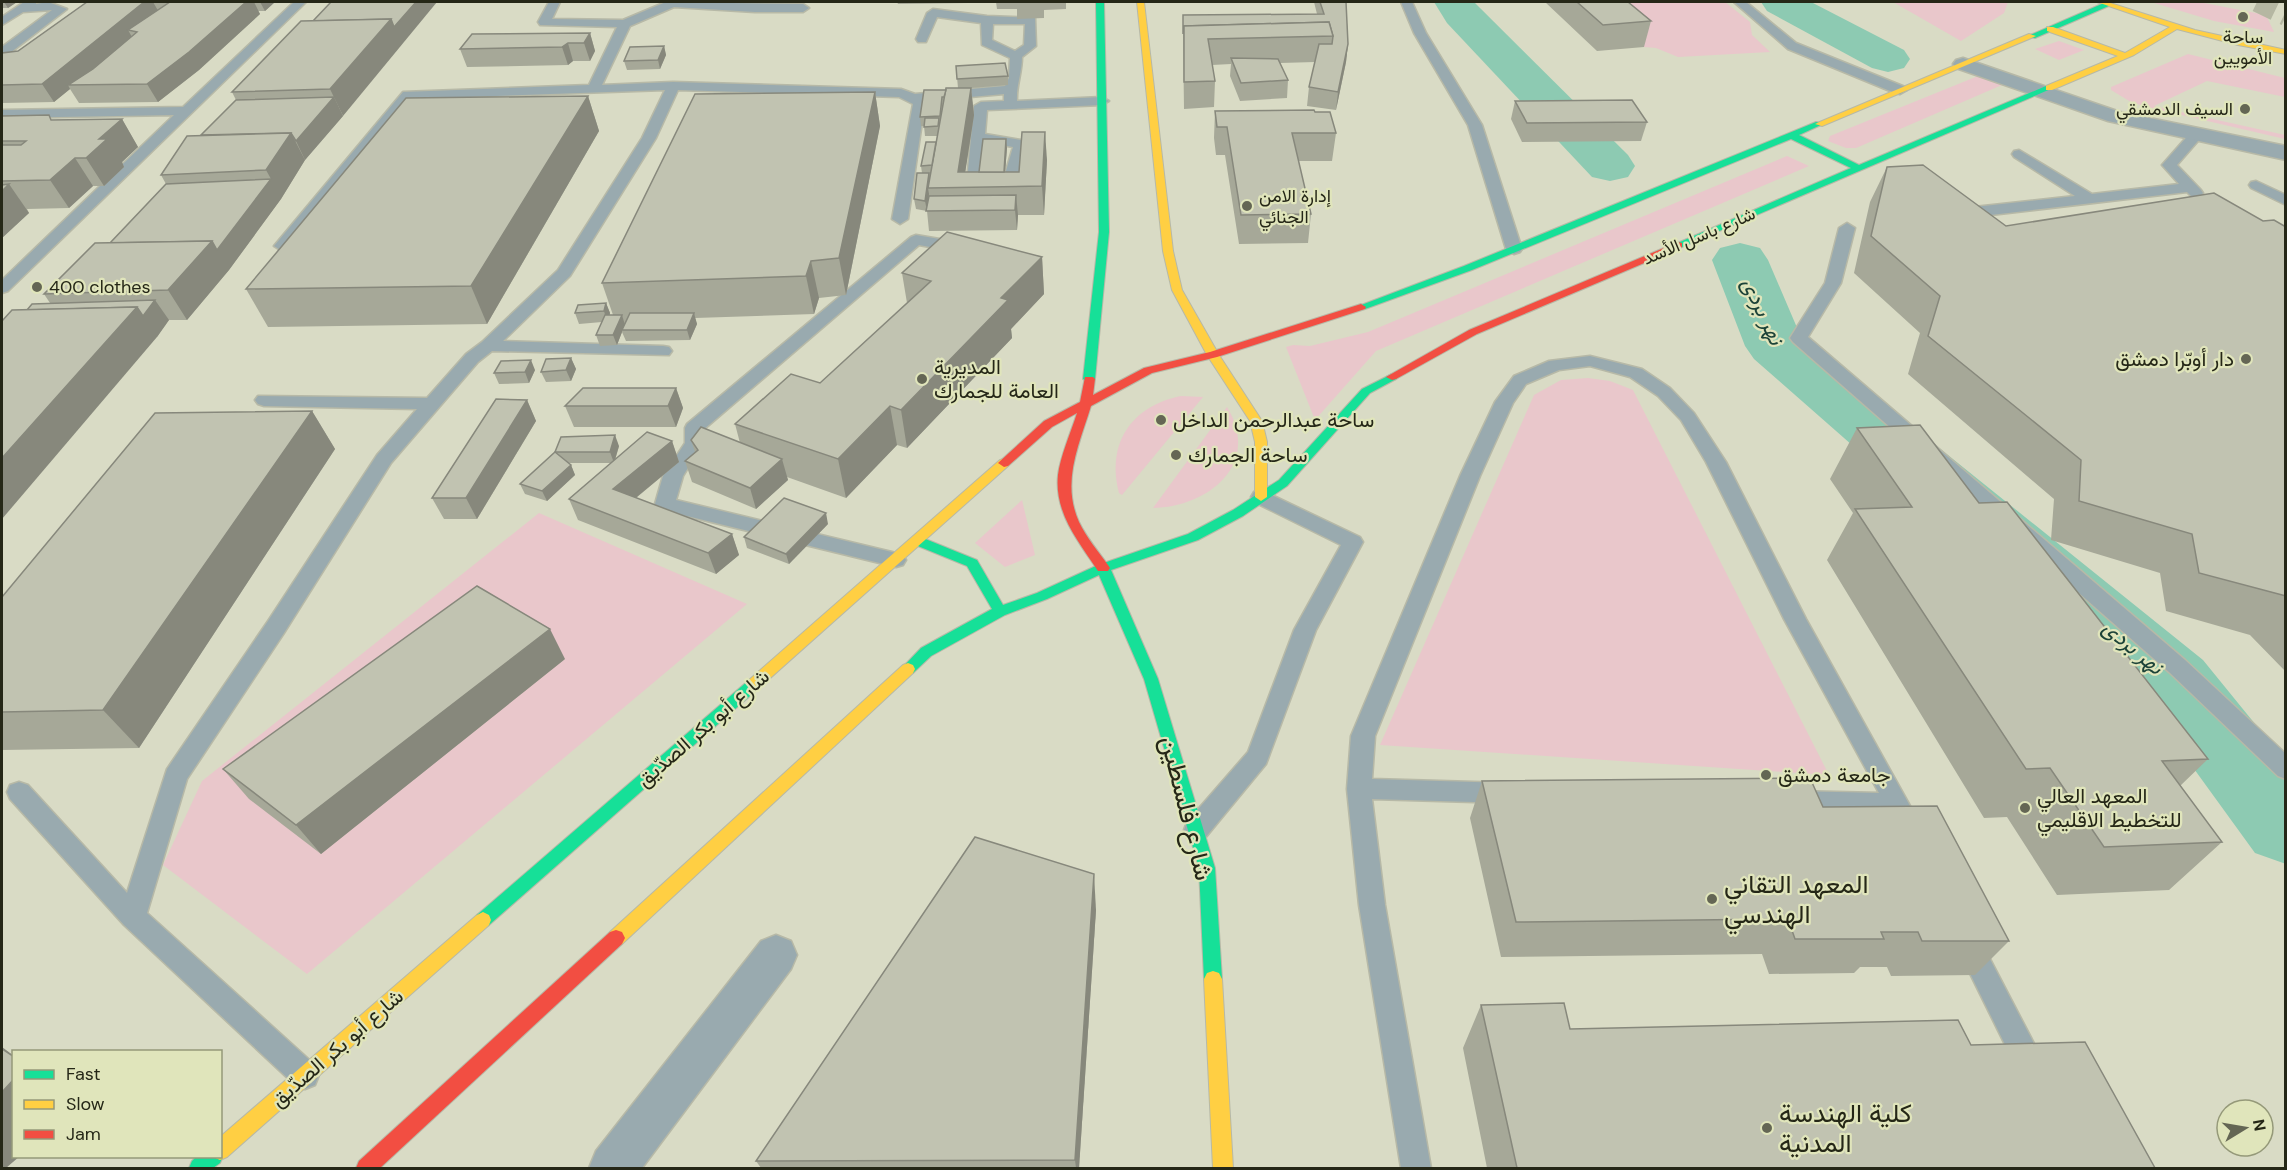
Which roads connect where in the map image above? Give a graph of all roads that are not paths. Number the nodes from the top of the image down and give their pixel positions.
1 (31, 2) edge
2 (72, 2) edge
3 (300, 2) edge
4 (554, 2) edge
5 (1100, 2) edge
6 (1140, 2) edge
7 (1406, 2) edge
8 (1740, 2) edge
9 (2104, 3) edge
10 (803, 8) dead end
11 (21, 9) junction
12 (61, 9) junction
13 (987, 20) junction
14 (2, 22) edge
15 (625, 24) junction
16 (2174, 28) junction
17 (2050, 29) junction
18 (922, 39) dead end
19 (2286, 52) edge
20 (2, 53) edge
21 (2124, 55) junction
22 (1016, 56) junction
23 (1963, 64) junction
24 (673, 86) junction
25 (593, 89) junction
26 (1010, 89) junction
27 (1900, 90) junction
28 (2038, 92) junction
29 (914, 98) junction
30 (1102, 101) junction
31 (1011, 105) junction
32 (184, 111) junction
33 (2, 114) edge
34 (2197, 134) junction
35 (1791, 135) junction
36 (978, 137) junction
37 (2286, 153) edge
38 (2019, 154) dead end
39 (1858, 168) junction
40 (2256, 185) dead end
41 (2191, 188) junction
42 (2088, 198) junction
43 (2286, 201) edge
44 (2207, 205) edge
45 (1942, 216) edge
46 (900, 219) dead end
47 (1847, 228) dead end
48 (1514, 249) junction
49 (980, 251) edge
50 (274, 257) edge
51 (2, 288) edge
52 (488, 346) junction
53 (663, 351) dead end
54 (1213, 355) junction
55 (264, 400) dead end
56 (1086, 403) junction
57 (432, 404) junction
58 (1261, 497) junction
59 (918, 541) junction
60 (896, 560) junction
61 (1103, 568) junction
62 (1000, 611) junction
63 (2286, 769) edge
64 (1359, 789) junction
65 (19, 792) dead end
66 (1527, 794) edge
67 (1766, 800) edge
68 (1898, 804) junction
69 (1196, 830) junction
70 (1924, 856) edge
71 (133, 916) junction
72 (1961, 929) edge
73 (776, 955) dead end
74 (305, 1075) junction
75 (2040, 1085) edge
76 (222, 1148) edge
77 (211, 1158) edge
78 (199, 1168) edge
79 (366, 1168) edge
80 (613, 1168) edge
81 (1223, 1168) edge
82 (1416, 1168) edge

1 - 11 lane
2 - 12 lane
3 - 32 lane
4 - 15 lane
5 - 30 main road
6 - 54 main road
7 - 48 lane
8 - 27 lane
9 - 16 main road
9 - 17 main road
10 - 15 lane
11 - 12 lane
11 - 14 lane
12 - 20 lane
13 - 18 lane
13 - 22 lane
13 - 22 lane
15 - 25 lane
16 - 19 main road
16 - 21 main road, شارع باسل الأسد
17 - 21 main road
17 - 23 main road
21 - 28 main road, شارع باسل الأسد
22 - 26 lane
23 - 27 main road
23 - 28 street
24 - 25 lane
24 - 29 lane
24 - 52 lane
25 - 50 lane
26 - 29 lane
26 - 31 lane
27 - 35 main road
28 - 34 street
28 - 39 main road, شارع باسل الأسد
29 - 46 lane
30 - 31 lane
30 - 56 main road
31 - 36 lane
32 - 33 lane
32 - 51 lane
34 - 37 street
34 - 41 lane
35 - 39 main road
35 - 48 main road
36 - 36 lane
38 - 42 lane
39 - 58 main road, شارع باسل الأسد
40 - 43 lane
41 - 42 lane
41 - 44 lane
42 - 45 lane
47 - 63 lane
48 - 54 main road
49 - 60 lane
52 - 53 lane
52 - 57 lane
54 - 56 main road, شارع أبو بكر الصدّيق
54 - 58 main road
55 - 57 lane
56 - 59 main road, شارع أبو بكر الصدّيق
56 - 61 main road
57 - 71 lane
58 - 61 main road
58 - 69 lane
59 - 60 main road, شارع أبو بكر الصدّيق
59 - 62 main road
60 - 74 main road, شارع أبو بكر الصدّيق
61 - 62 main road
61 - 69 main road, شارع فلسطين
62 - 79 main road
64 - 66 lane
64 - 68 lane
64 - 82 lane
65 - 71 lane
67 - 68 lane
68 - 70 lane
69 - 81 main road, شارع فلسطين
71 - 74 lane
72 - 75 lane
73 - 80 street
74 - 76 main road, شارع أبو بكر الصدّيق
77 - 78 main road

